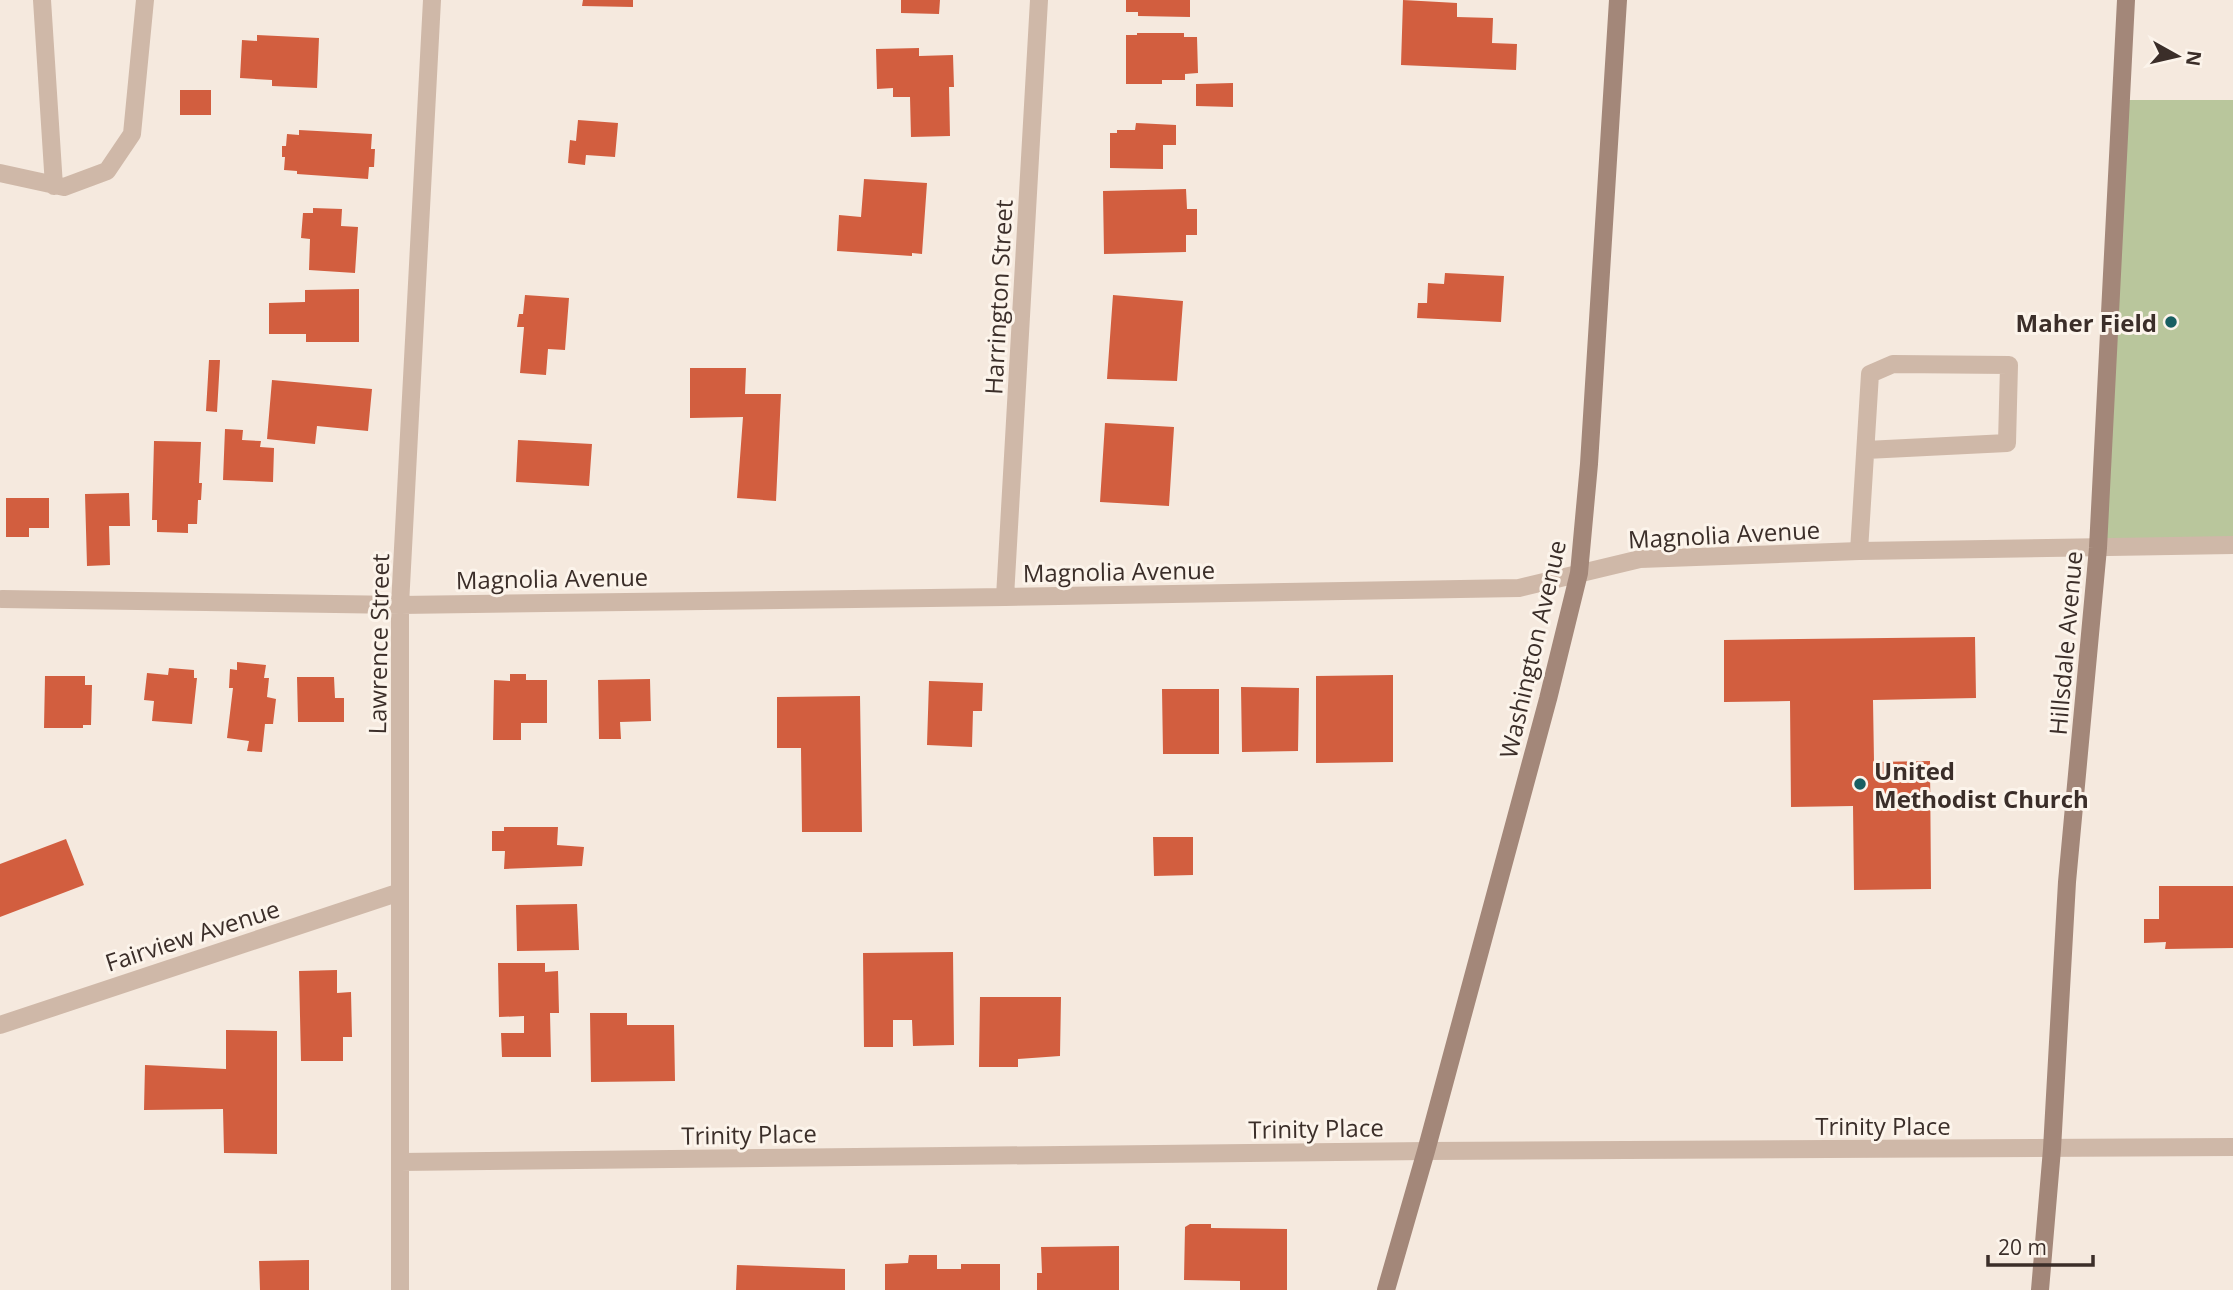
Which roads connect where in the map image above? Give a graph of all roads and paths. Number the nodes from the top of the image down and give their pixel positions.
1 (42, 0) edge
2 (145, 0) edge
3 (432, 0) edge
4 (1040, 0) edge
5 (1618, 0) edge
6 (2126, 0) edge
7 (0, 173) edge
8 (54, 186) junction
9 (1866, 450) junction
10 (2233, 545) edge
11 (2098, 548) junction
12 (1859, 551) junction
13 (1579, 573) junction
14 (1005, 597) junction
15 (2, 599) edge
16 (400, 605) junction
17 (400, 892) junction
18 (0, 1025) edge
19 (2233, 1147) edge
20 (2052, 1149) junction
21 (1426, 1152) junction
22 (400, 1162) junction
23 (400, 1290) edge
24 (1386, 1290) edge
25 (2040, 1290) edge

1 - 8 street
2 - 8 street
3 - 16 street, Lawrence Street
4 - 14 street, Harrington Street
5 - 13 street, Washington Avenue
6 - 11 street, Hillsdale Avenue
7 - 8 street
9 - 9 street
9 - 12 street
10 - 11 street, Magnolia Avenue
11 - 12 street, Magnolia Avenue
11 - 20 street, Hillsdale Avenue
12 - 13 street, Magnolia Avenue
13 - 14 street, Magnolia Avenue
13 - 21 street, Washington Avenue
14 - 16 street, Magnolia Avenue
15 - 16 street, Magnolia Avenue
16 - 17 street, Lawrence Street
17 - 18 street, Fairview Avenue
17 - 22 street, Lawrence Street
19 - 20 street, Trinity Place
20 - 21 street, Trinity Place
20 - 25 street, Hillsdale Avenue
21 - 22 street, Trinity Place
21 - 24 street, Washington Avenue
22 - 23 street, Lawrence Street

